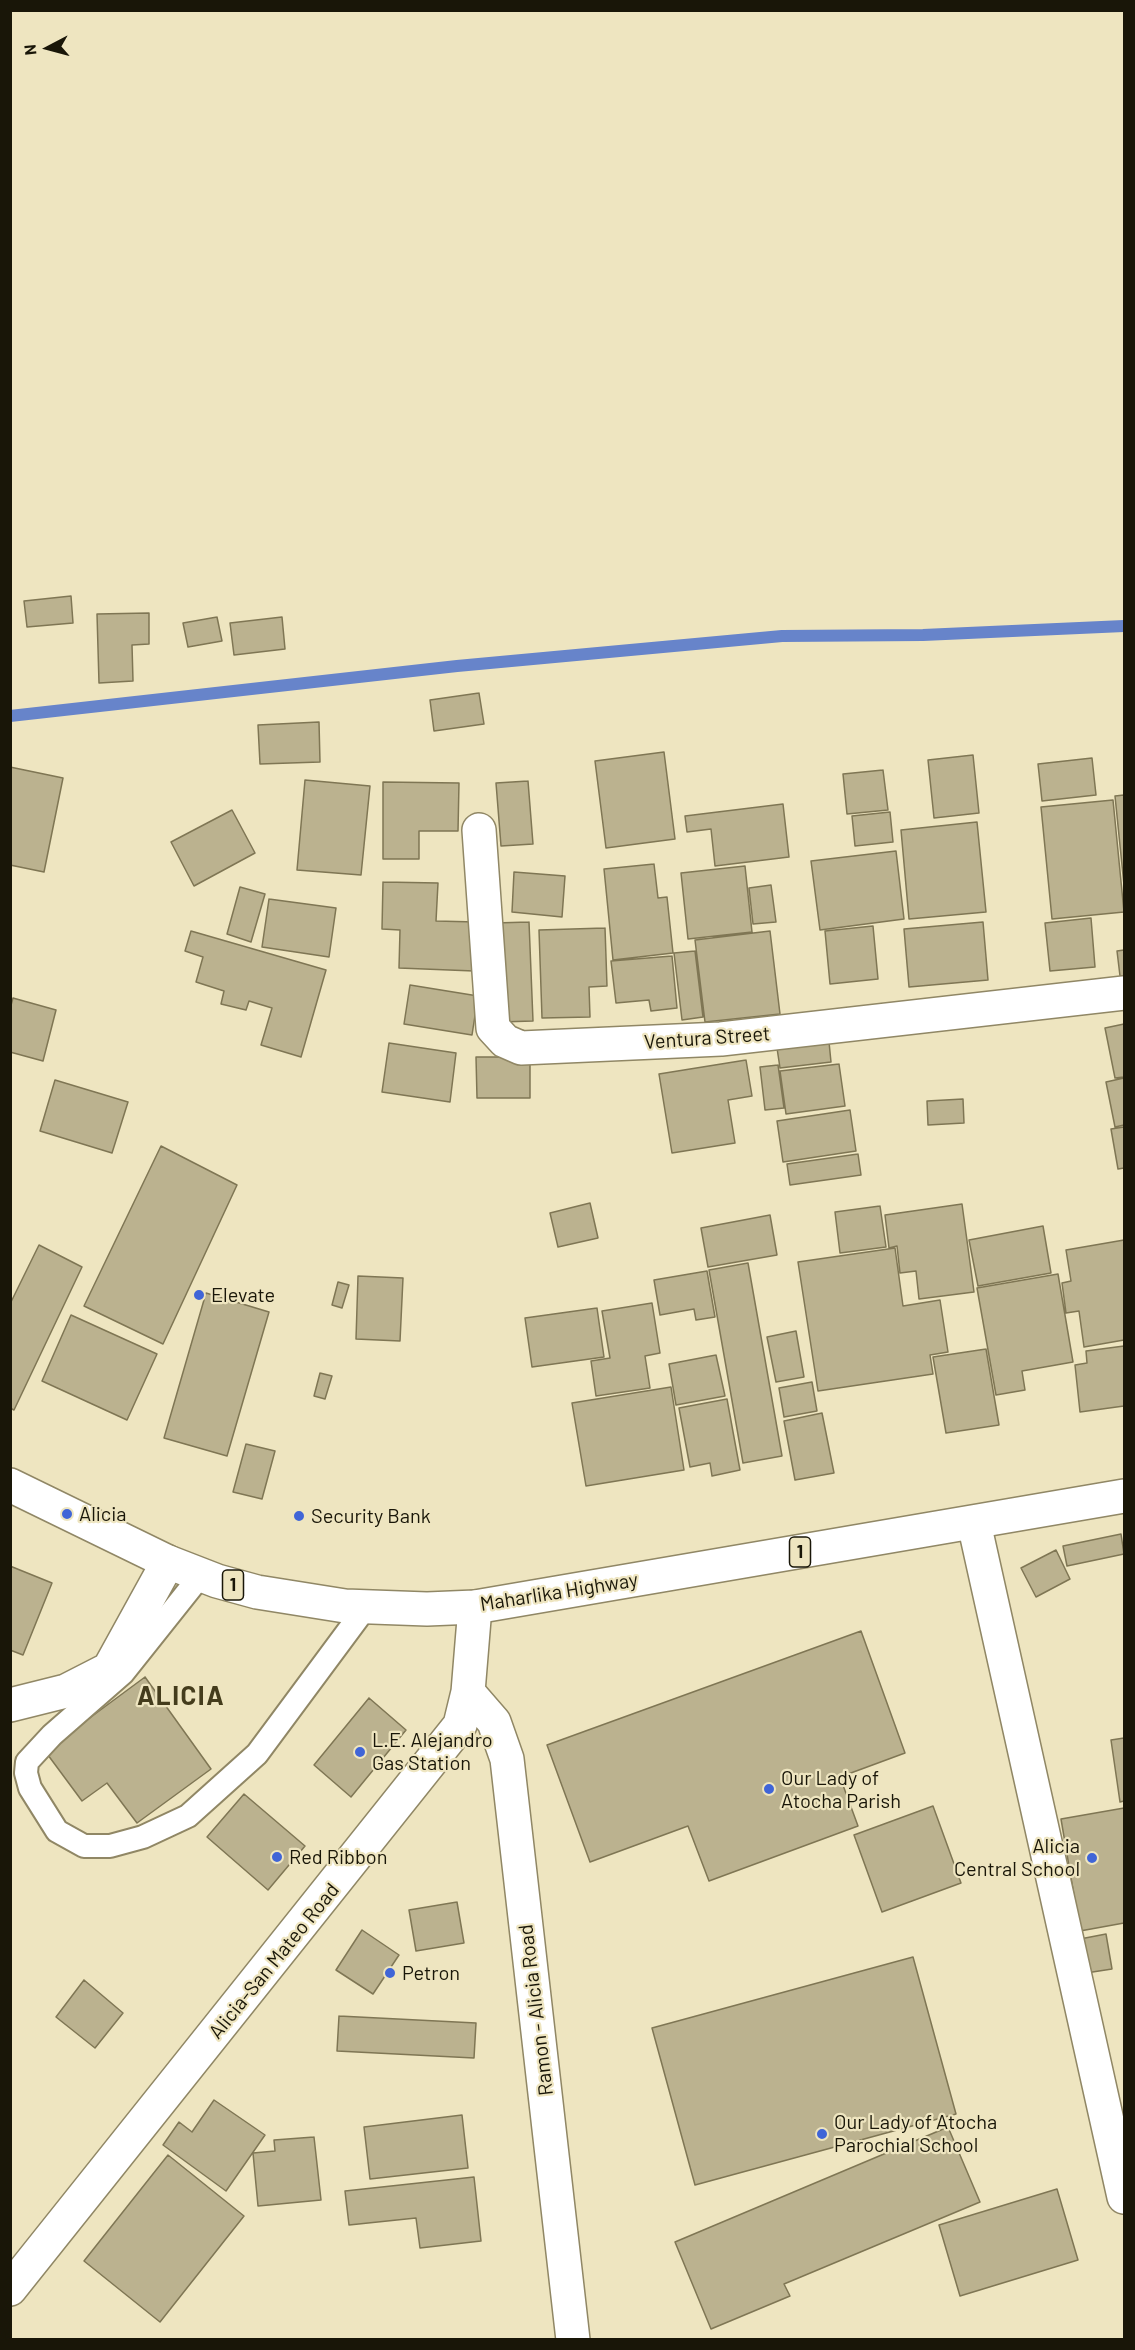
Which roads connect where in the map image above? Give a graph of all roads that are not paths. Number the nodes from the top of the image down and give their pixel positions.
1 (479, 830) dead end
2 (1125, 993) edge
3 (10, 1485) edge
4 (1125, 1497) edge
5 (974, 1523) junction
6 (168, 1562) junction
7 (201, 1575) junction
8 (366, 1607) junction
9 (475, 1607) junction
10 (468, 1692) junction
11 (10, 1705) edge
12 (1125, 2197) edge
13 (10, 2289) edge
14 (573, 2340) edge

1 - 2 main road, Ventura Street
3 - 6 main road, Maharlika Highway / 1
4 - 5 main road, Maharlika Highway / 1
5 - 9 main road, Maharlika Highway / 1
5 - 12 main road
6 - 7 main road, Maharlika Highway / 1
6 - 11 main road
7 - 8 main road, Maharlika Highway / 1
7 - 8 lane
8 - 9 main road, Maharlika Highway / 1
9 - 10 main road, Alicia-San Mateo Road
10 - 13 main road, Alicia-San Mateo Road
10 - 14 main road, Ramon - Alicia Road

